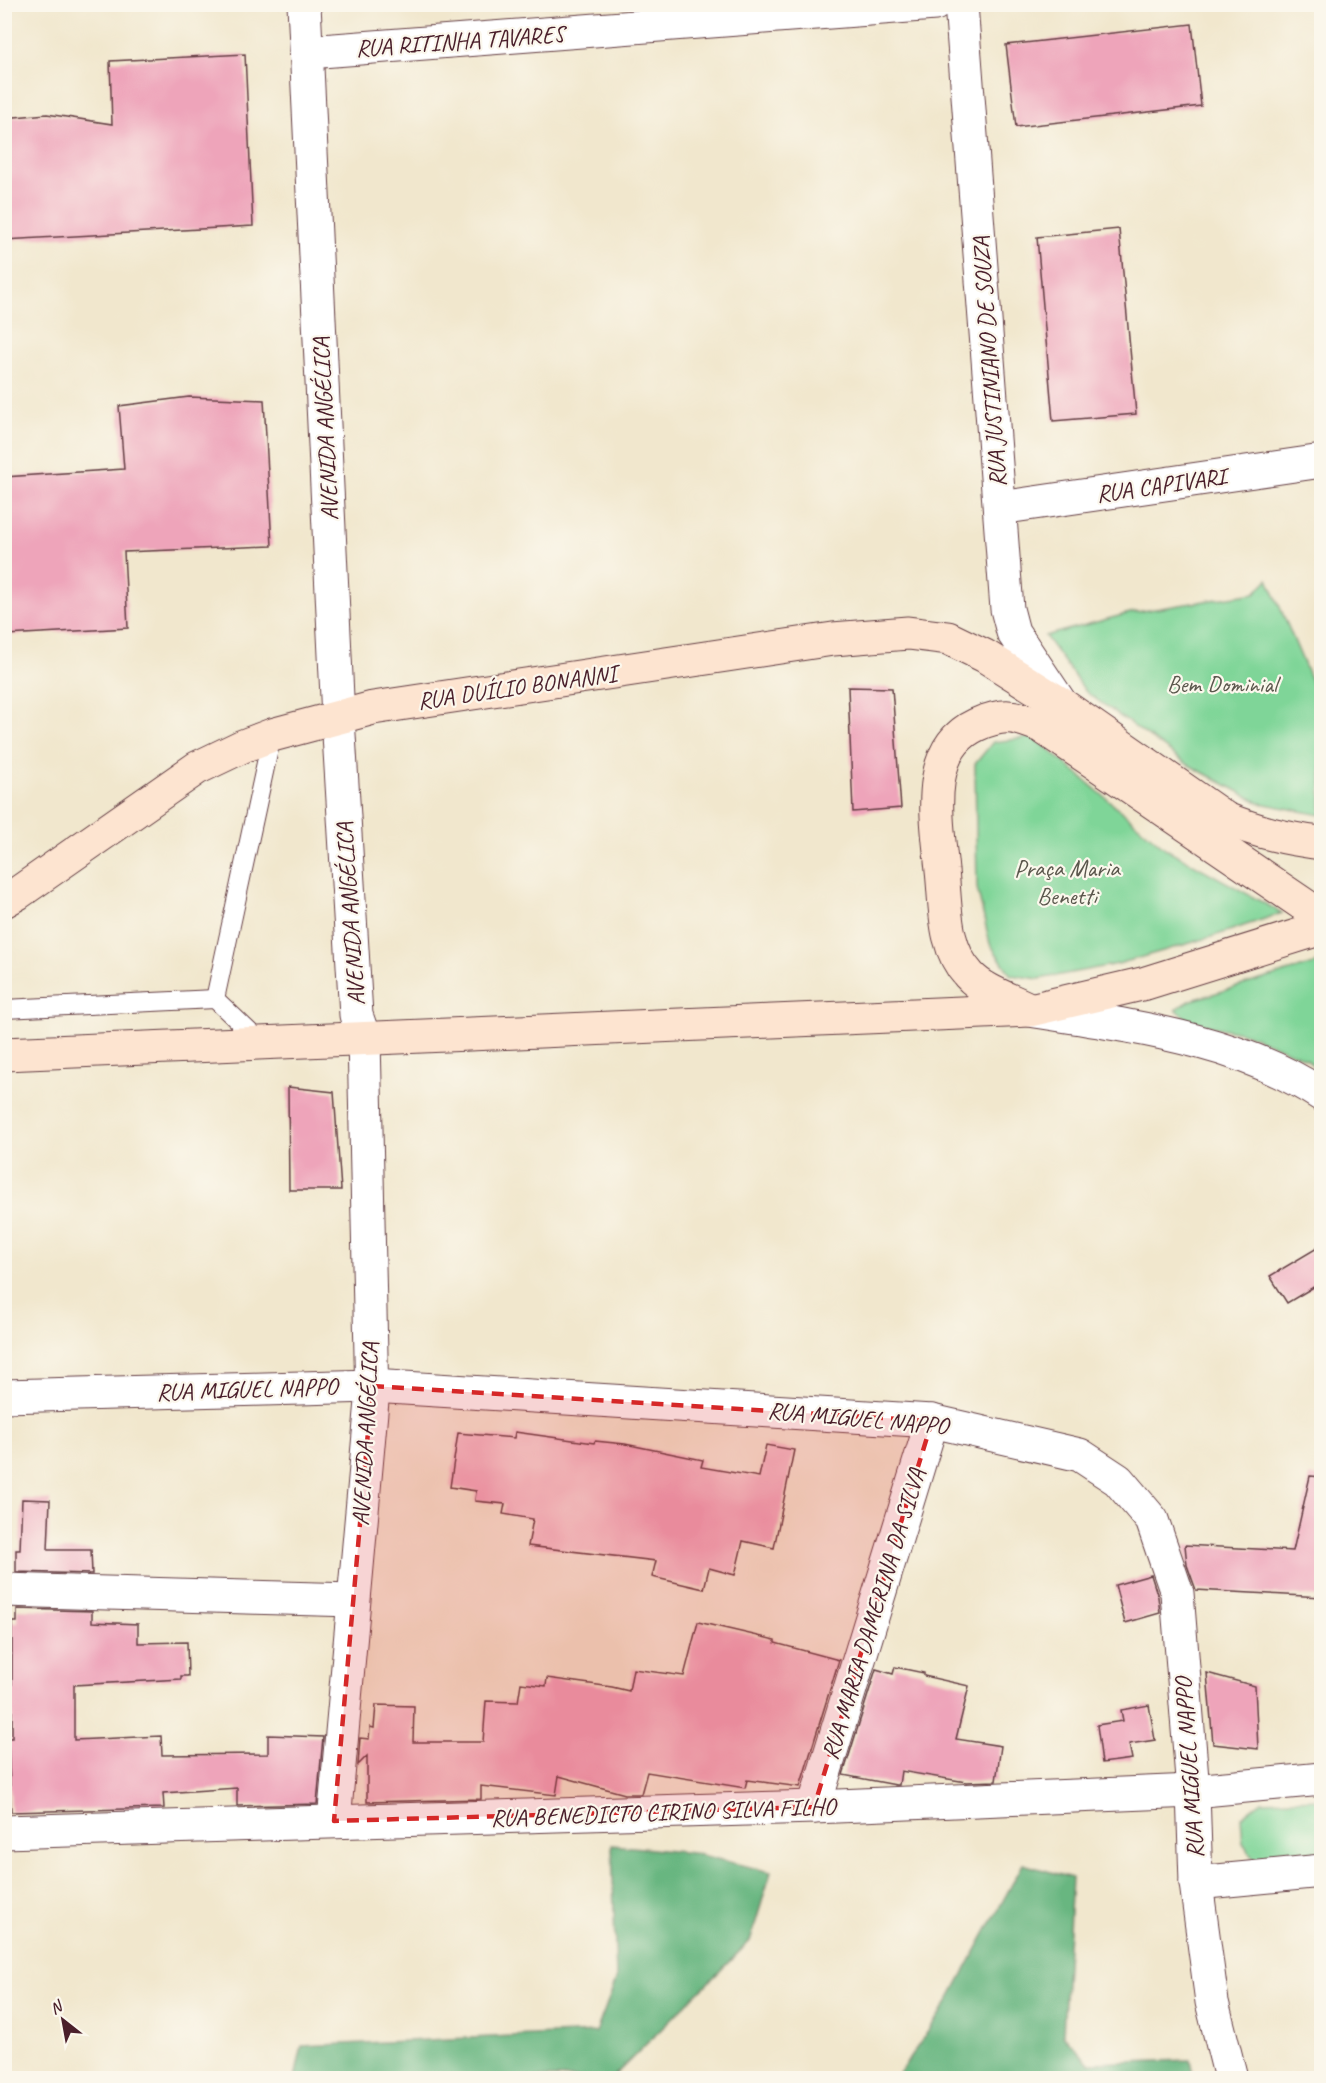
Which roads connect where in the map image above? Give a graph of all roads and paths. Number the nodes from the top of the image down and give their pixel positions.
1 (304, 4) edge
2 (935, 4) edge
3 (961, 4) edge
4 (308, 52) junction
5 (1322, 461) edge
6 (1000, 508) junction
7 (1061, 704) junction
8 (338, 718) junction
9 (272, 735) junction
10 (1133, 787) junction
11 (1226, 819) junction
12 (1322, 843) edge
13 (4, 901) edge
14 (1322, 916) edge
15 (1322, 928) edge
16 (215, 999) junction
17 (4, 1009) edge
18 (1030, 1010) junction
19 (364, 1038) junction
20 (260, 1042) junction
21 (4, 1054) edge
22 (1322, 1095) edge
23 (372, 1386) junction
24 (4, 1396) edge
25 (932, 1421) junction
26 (4, 1590) edge
27 (353, 1599) junction
28 (1322, 1779) edge
29 (1193, 1791) junction
30 (814, 1808) junction
31 (334, 1821) junction
32 (4, 1832) edge
33 (1322, 1871) edge
34 (1196, 1883) junction
35 (1231, 2079) edge

1 - 4 street, AVENIDA ANGÉLICA
2 - 4 street, RUA RITINHA TAVARES
3 - 6 street, RUA JUSTINIANO DE SOUZA
4 - 8 street, AVENIDA ANGÉLICA
5 - 6 street, RUA CAPIVARI
6 - 7 street, RUA JUSTINIANO DE SOUZA
7 - 8 main road, RUA DUÍLIO BONANNI
7 - 10 main road
7 - 11 main road, RUA DUÍLIO BONANNI
8 - 9 main road, RUA DUÍLIO BONANNI
8 - 19 street, AVENIDA ANGÉLICA
9 - 13 main road, RUA DUÍLIO BONANNI
9 - 16 lane
10 - 11 main road
10 - 14 main road
10 - 18 main road
11 - 12 main road
15 - 18 main road
16 - 17 lane
16 - 20 lane
18 - 19 main road
18 - 22 street
19 - 20 main road
19 - 23 street, AVENIDA ANGÉLICA
20 - 21 main road
23 - 24 street, RUA MIGUEL NAPPO
23 - 25 street, RUA MIGUEL NAPPO
23 - 27 street, AVENIDA ANGÉLICA
25 - 29 street, RUA MIGUEL NAPPO
25 - 30 street, RUA MARIA DAMERINA DA SILVA
26 - 27 street
27 - 31 street, AVENIDA ANGÉLICA
28 - 29 street, RUA BENEDICTO CIRINO SILVA FILHO
29 - 30 street, RUA BENEDICTO CIRINO SILVA FILHO
29 - 34 street, RUA MIGUEL NAPPO
30 - 31 street, RUA BENEDICTO CIRINO SILVA FILHO
31 - 32 street, RUA BENEDICTO CIRINO SILVA FILHO
33 - 34 street
34 - 35 street, RUA MIGUEL NAPPO

